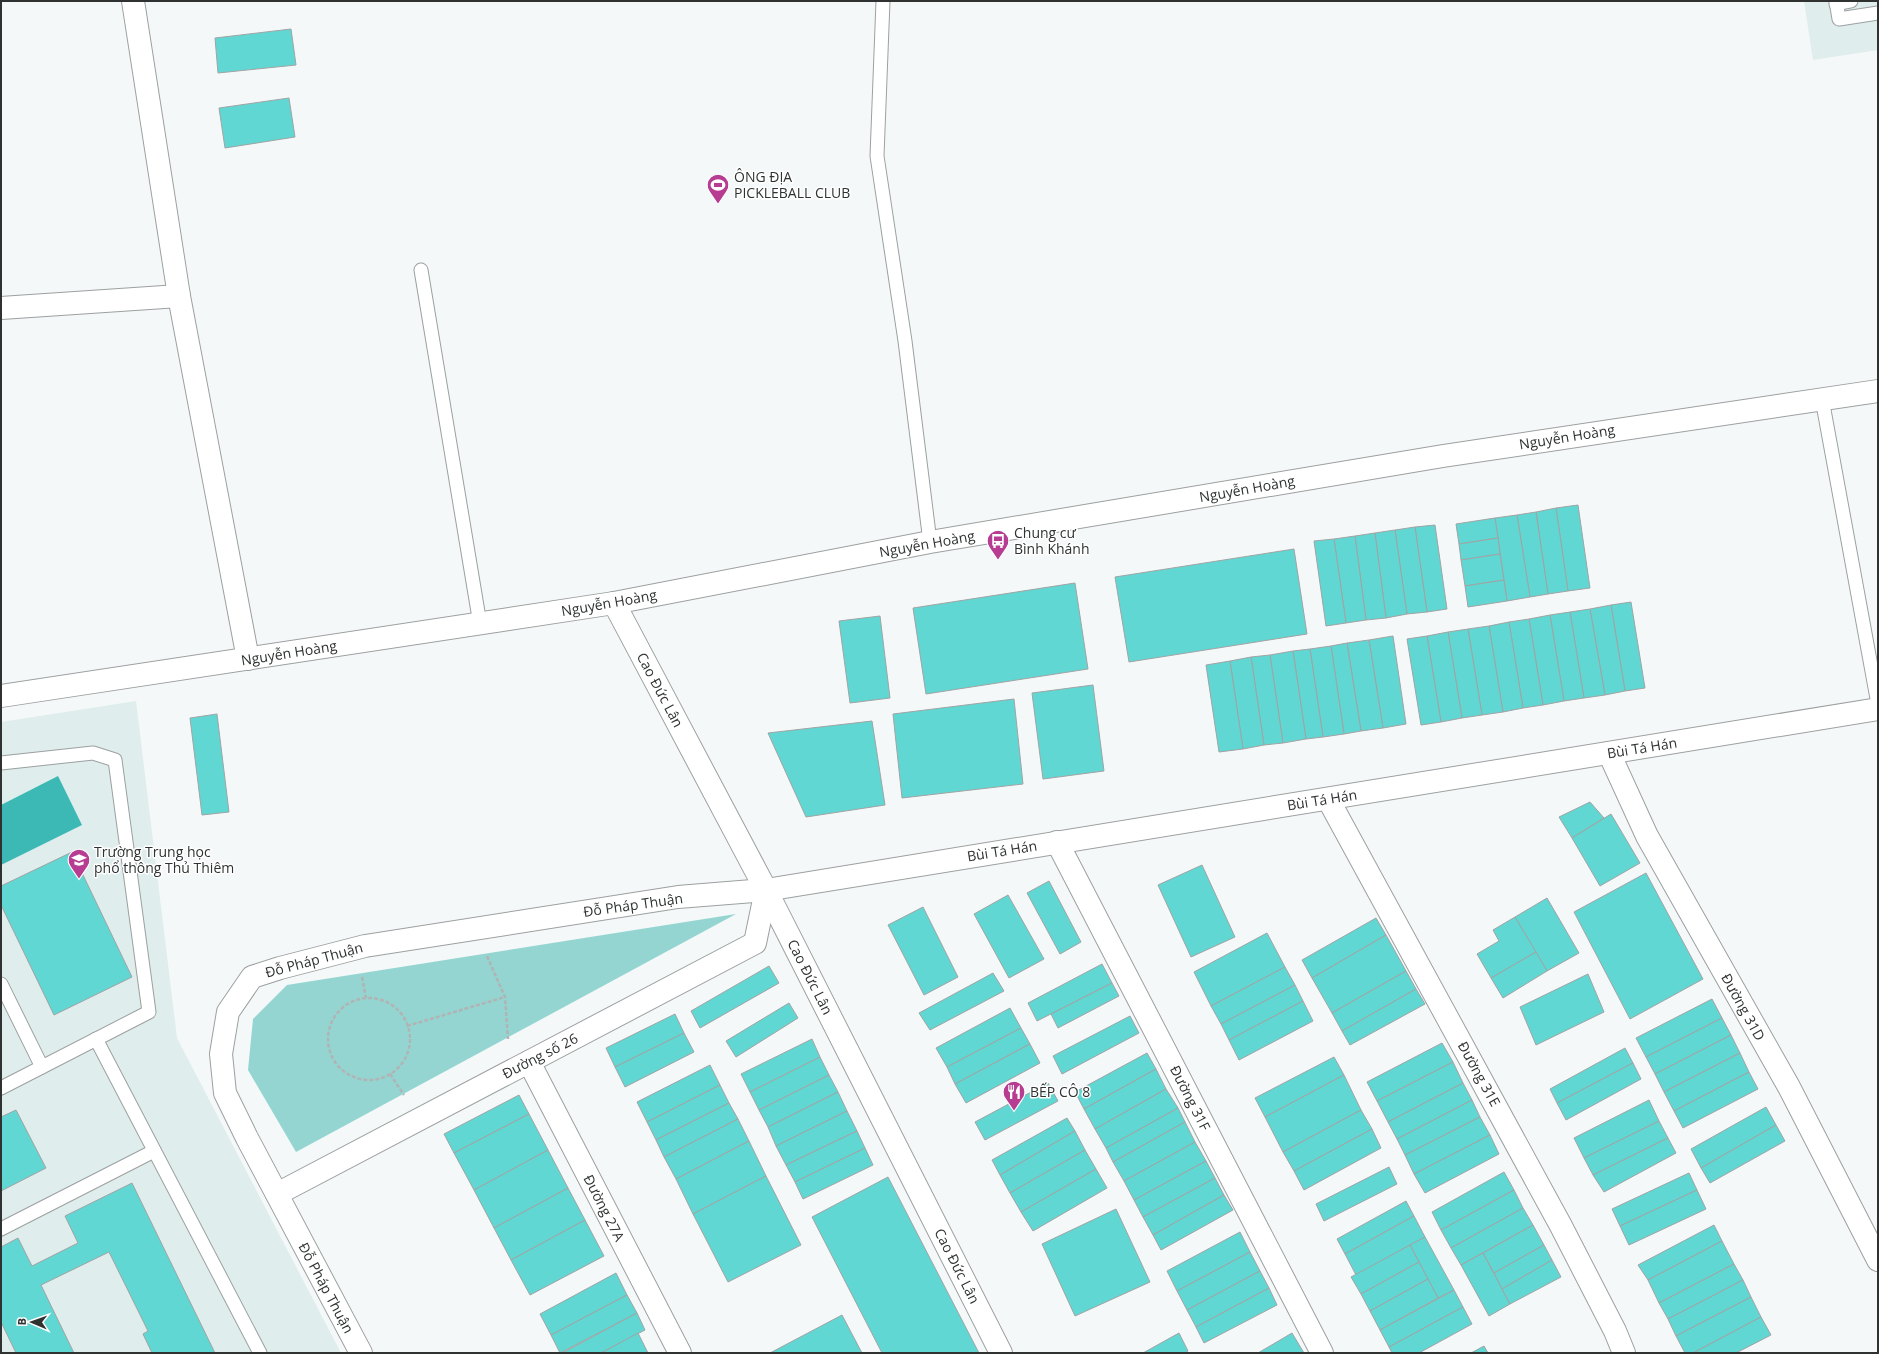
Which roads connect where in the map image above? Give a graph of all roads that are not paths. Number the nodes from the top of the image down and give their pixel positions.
1 (133, 1) edge
2 (883, 1) edge
3 (1851, 1) edge
4 (1836, 2) edge
5 (1878, 13) edge
6 (421, 270) dead end
7 (179, 296) junction
8 (1, 308) edge
9 (1878, 391) edge
10 (1822, 399) junction
11 (930, 542) junction
12 (614, 603) junction
13 (480, 624) junction
14 (248, 659) junction
15 (1, 696) edge
16 (1878, 704) edge
17 (1878, 709) edge
18 (1609, 753) junction
19 (1, 763) edge
20 (1328, 799) junction
21 (1057, 842) junction
22 (766, 890) junction
23 (1, 984) edge
24 (96, 1039) junction
25 (529, 1062) junction
26 (42, 1067) junction
27 (1, 1088) edge
28 (154, 1151) junction
29 (277, 1194) junction
30 (1, 1229) edge
31 (1878, 1260) edge
32 (260, 1353) edge
33 (361, 1353) edge
34 (680, 1353) edge
35 (1001, 1353) edge
36 (1322, 1353) edge
37 (1624, 1353) edge

1 - 7 street
2 - 11 lane
3 - 4 lane
4 - 5 lane
6 - 13 lane
7 - 8 street
7 - 14 street
9 - 10 street, Nguyễn Hoàng
10 - 11 street, Nguyễn Hoàng
10 - 16 lane
11 - 12 street, Nguyễn Hoàng
12 - 13 street, Nguyễn Hoàng
12 - 22 street, Cao Đức Lân
13 - 14 street, Nguyễn Hoàng
14 - 15 street, Nguyễn Hoàng
17 - 18 street, Bùi Tá Hán
18 - 20 street, Bùi Tá Hán
18 - 31 street, Đường 31D
19 - 24 lane
20 - 21 street, Bùi Tá Hán
20 - 37 street, Đường 31E
21 - 22 street, Bùi Tá Hán
21 - 36 street, Đường 31F
22 - 25 street, Đường số 26
22 - 29 street, Đỗ Pháp Thuận
22 - 35 street, Cao Đức Lân
23 - 26 lane
24 - 26 lane
24 - 28 lane
25 - 29 street, Đường số 26
25 - 34 street, Đường 27A
26 - 27 lane
28 - 30 lane
28 - 32 lane
29 - 33 street, Đỗ Pháp Thuận

